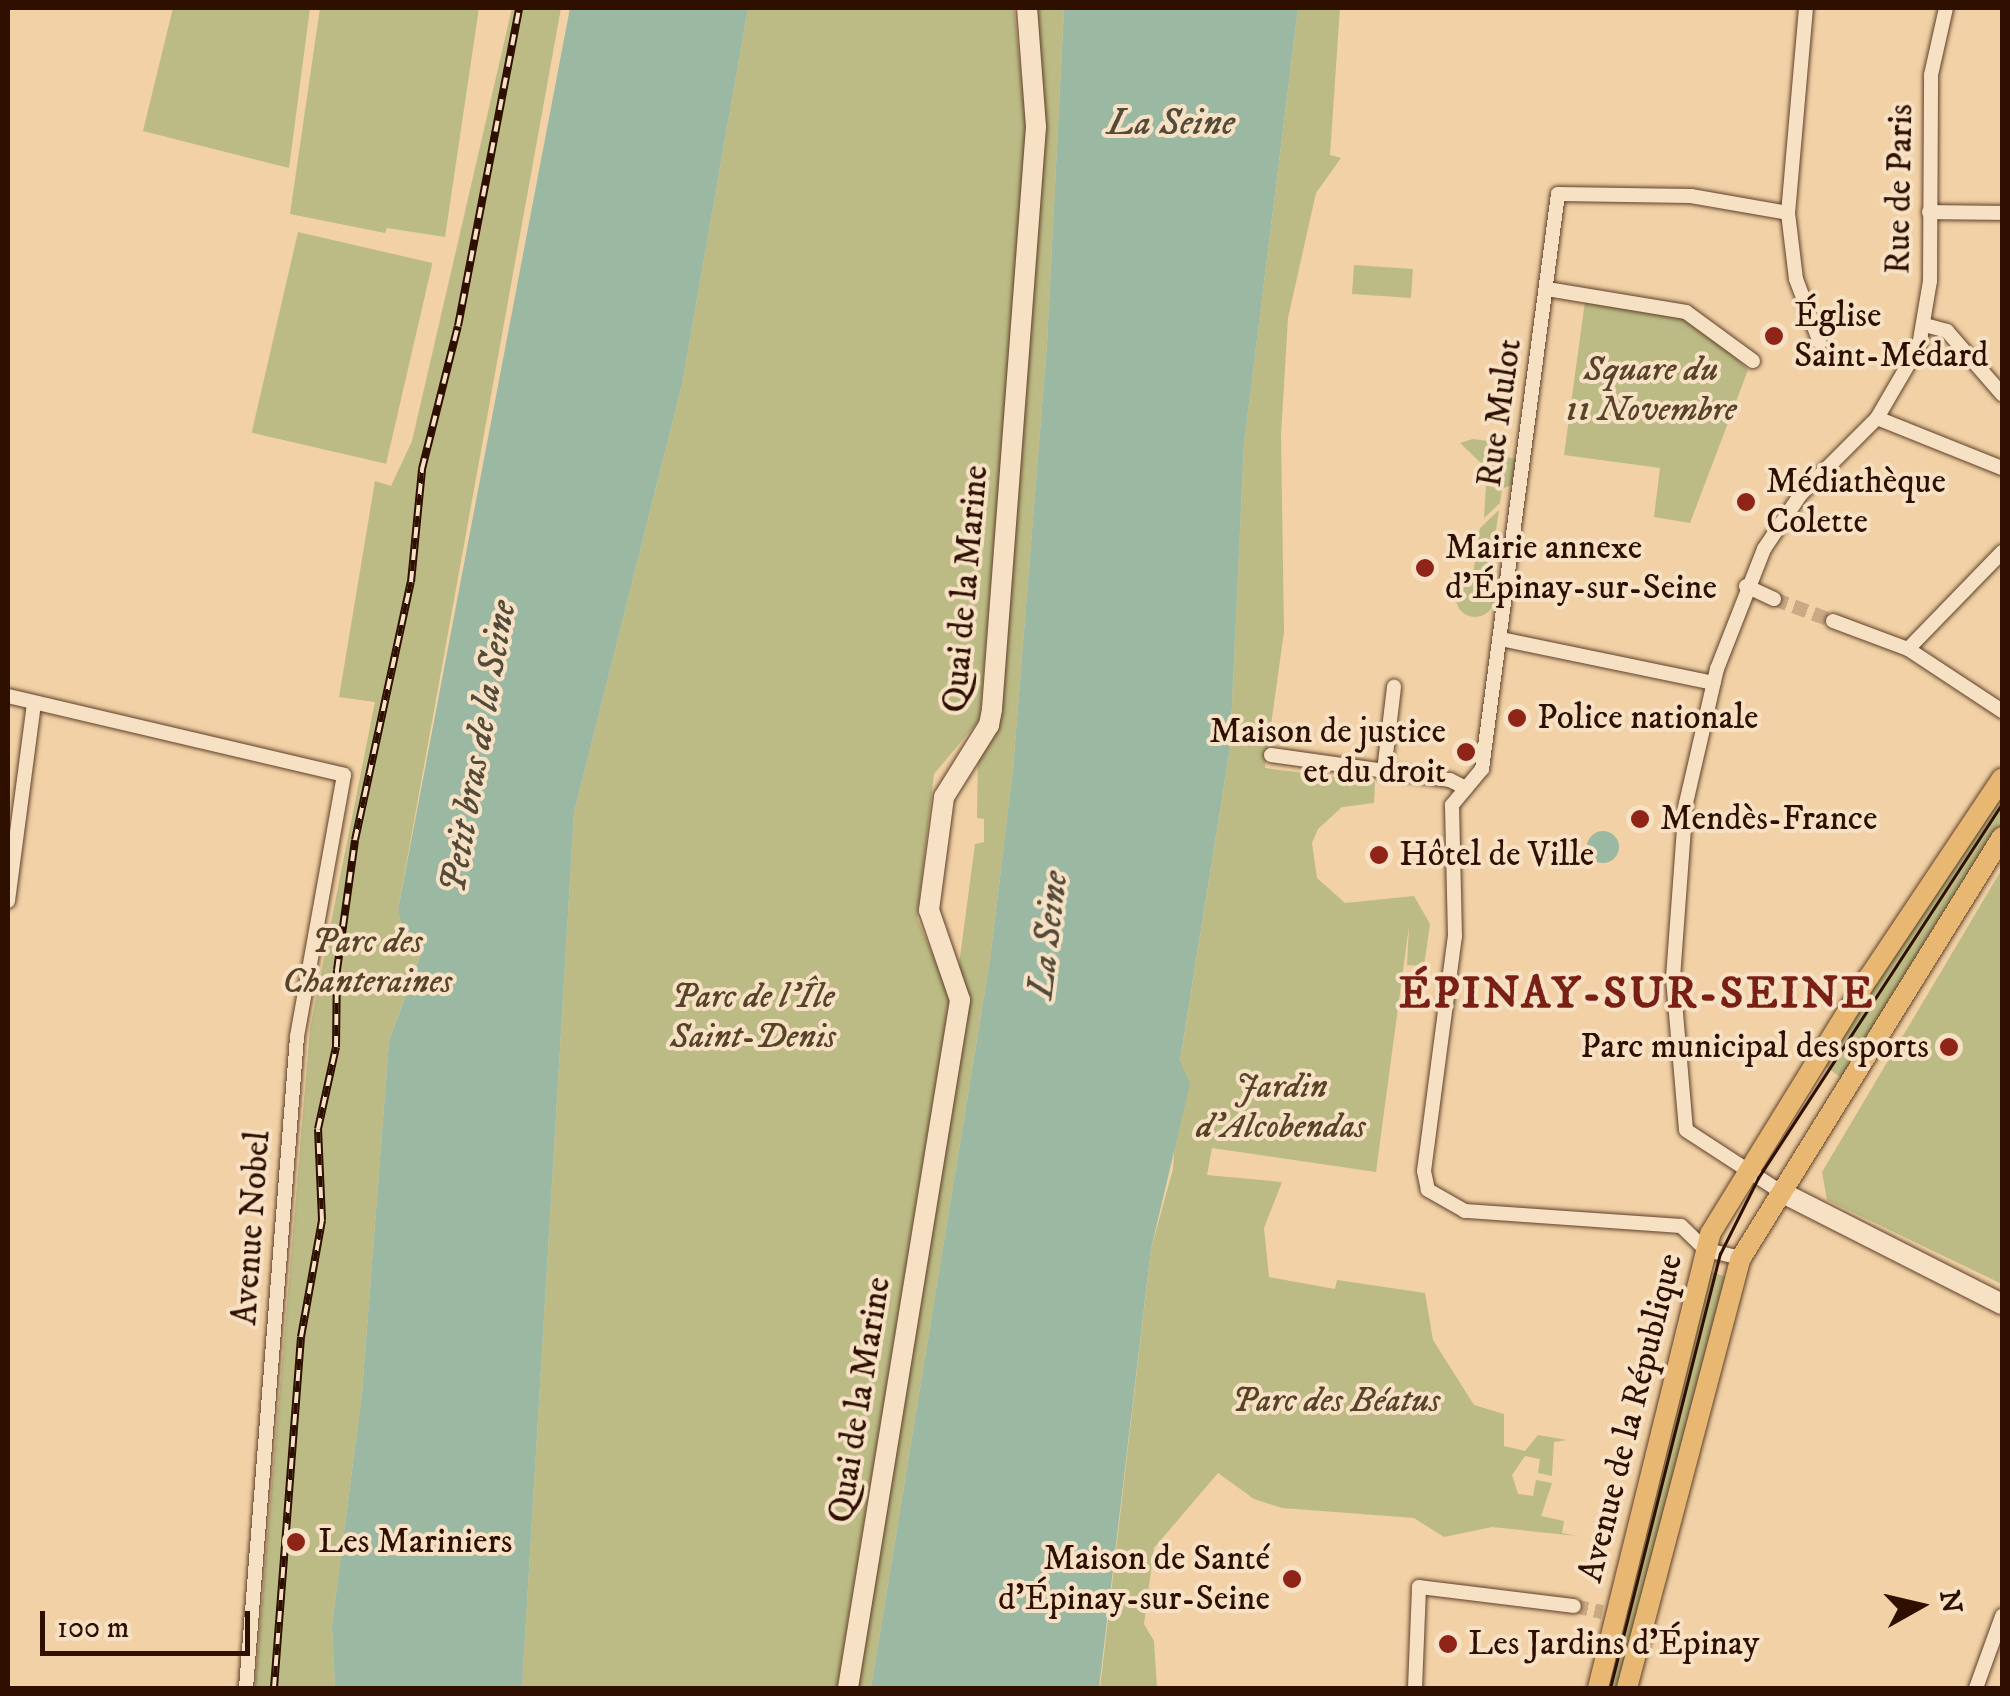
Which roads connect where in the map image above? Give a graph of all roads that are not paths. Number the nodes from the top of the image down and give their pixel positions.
1 (1027, 8) edge
2 (1806, 8) edge
3 (1946, 8) edge
4 (1929, 212) junction
5 (1788, 213) junction
6 (2002, 213) edge
7 (1547, 289) junction
8 (1924, 324) junction
9 (1820, 343) dead end
10 (1753, 361) dead end
11 (2002, 394) edge
12 (1878, 418) junction
13 (2002, 468) edge
14 (2002, 552) edge
15 (1746, 586) junction
16 (1774, 599) tunnel mouth
17 (1832, 621) tunnel mouth
18 (1501, 639) junction
19 (1908, 649) junction
20 (1713, 683) junction
21 (1394, 688) dead end
22 (8, 696) edge
23 (34, 703) junction
24 (2002, 711) edge
25 (1271, 755) dead end
26 (1384, 770) junction
27 (2002, 778) edge
28 (1466, 788) junction
29 (2002, 837) edge
30 (8, 901) edge
31 (1746, 1170) junction
32 (1781, 1192) junction
33 (1706, 1250) junction
34 (1741, 1258) junction
35 (2002, 1304) edge
36 (1574, 1606) tunnel mouth
37 (2002, 1616) edge
38 (246, 1688) edge
39 (848, 1688) edge
40 (1415, 1688) edge
41 (1598, 1688) edge
42 (1627, 1688) edge
43 (1976, 1688) edge

1 - 39 street, Quai de la Marine
2 - 5 street
3 - 4 street, Rue de Paris
4 - 6 street
4 - 8 street, Rue de Paris
5 - 7 street, Rue Mulot
5 - 9 street
7 - 10 street
7 - 18 street, Rue Mulot
8 - 11 street
8 - 12 street, Rue de Paris
12 - 13 street
12 - 15 street, Rue de Paris
14 - 19 street
15 - 16 street
15 - 20 street, Rue de Paris
17 - 19 street
18 - 20 street
18 - 28 street, Rue Mulot
19 - 24 street
20 - 31 street, Rue de Paris
21 - 26 street
22 - 23 street
23 - 30 street
23 - 38 street, Avenue Nobel
25 - 26 street
26 - 28 street
27 - 31 main road, Avenue de la République
28 - 33 street, Rue Mulot
29 - 32 main road, Avenue de la République
31 - 32 street
31 - 33 main road, Avenue de la République
32 - 34 main road, Avenue de la République
32 - 35 street
33 - 34 street
33 - 41 main road, Avenue de la République
34 - 42 main road, Avenue de la République
36 - 40 street
37 - 43 street

